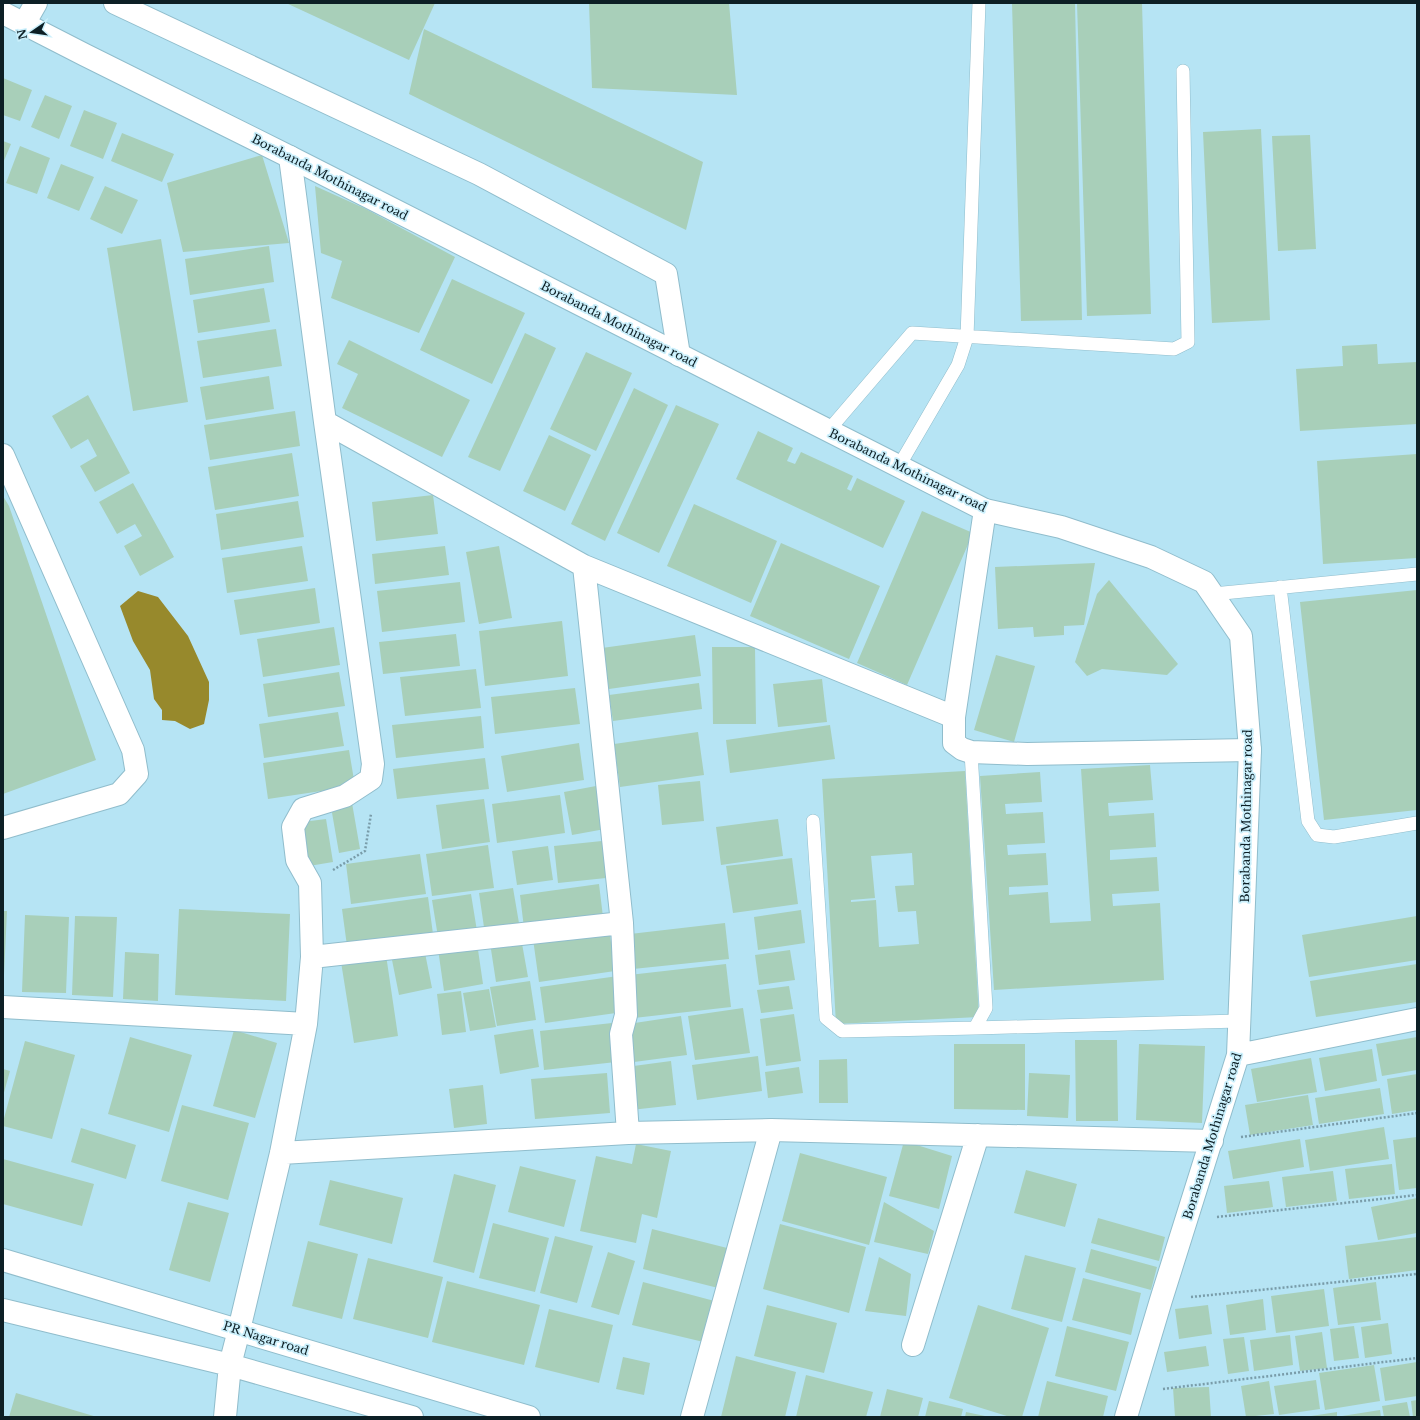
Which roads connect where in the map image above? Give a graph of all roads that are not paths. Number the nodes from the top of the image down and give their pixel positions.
1 (36, 3) edge
2 (115, 3) edge
3 (980, 3) edge
4 (3, 13) edge
5 (24, 24) junction
6 (1183, 71) dead end
7 (290, 157) junction
8 (967, 337) junction
9 (679, 355) junction
10 (325, 422) junction
11 (828, 431) junction
12 (3, 455) edge
13 (899, 466) junction
14 (985, 510) junction
15 (584, 566) junction
16 (1417, 574) edge
17 (1280, 587) junction
18 (1213, 594) junction
19 (954, 717) junction
20 (1250, 750) junction
21 (971, 752) junction
22 (814, 821) dead end
23 (1417, 823) edge
24 (3, 828) edge
25 (622, 923) junction
26 (312, 957) junction
27 (3, 1007) edge
28 (1417, 1019) edge
29 (1239, 1021) junction
30 (306, 1024) junction
31 (975, 1028) junction
32 (1238, 1055) junction
33 (771, 1130) junction
34 (628, 1133) junction
35 (978, 1135) junction
36 (1212, 1141) junction
37 (281, 1153) junction
38 (3, 1260) edge
39 (3, 1310) edge
40 (239, 1330) junction
41 (913, 1345) dead end
42 (230, 1366) junction
43 (225, 1417) edge
44 (412, 1417) edge
45 (529, 1417) edge
46 (692, 1417) edge
47 (1126, 1417) edge

1 - 5 street
2 - 9 street
3 - 8 lane
4 - 5 street, Borabanda Mothinagar road
5 - 7 street, Borabanda Mothinagar road
6 - 8 lane
7 - 9 street, Borabanda Mothinagar road
7 - 10 street
8 - 11 lane
8 - 13 lane
9 - 11 street, Borabanda Mothinagar road
10 - 15 street
10 - 26 street
11 - 13 street, Borabanda Mothinagar road
12 - 24 street
13 - 14 street, Borabanda Mothinagar road
14 - 18 street, Borabanda Mothinagar road
14 - 19 street
15 - 19 street
15 - 25 street
16 - 17 lane
17 - 18 lane
17 - 23 lane
18 - 20 street, Borabanda Mothinagar road
19 - 21 street
20 - 21 street
20 - 29 street, Borabanda Mothinagar road
21 - 31 lane
22 - 31 lane
25 - 26 street
25 - 34 street
26 - 30 street
27 - 30 street
28 - 32 street
29 - 31 lane
29 - 32 street, Borabanda Mothinagar road
30 - 37 street
32 - 36 street, Borabanda Mothinagar road
33 - 34 street
33 - 35 street
33 - 46 street
34 - 37 street
35 - 36 street
35 - 41 street
36 - 47 street, Borabanda Mothinagar road
37 - 40 street
38 - 40 street, PR Nagar road
39 - 42 street
40 - 42 street
40 - 45 street, PR Nagar road
42 - 43 street
42 - 44 street

